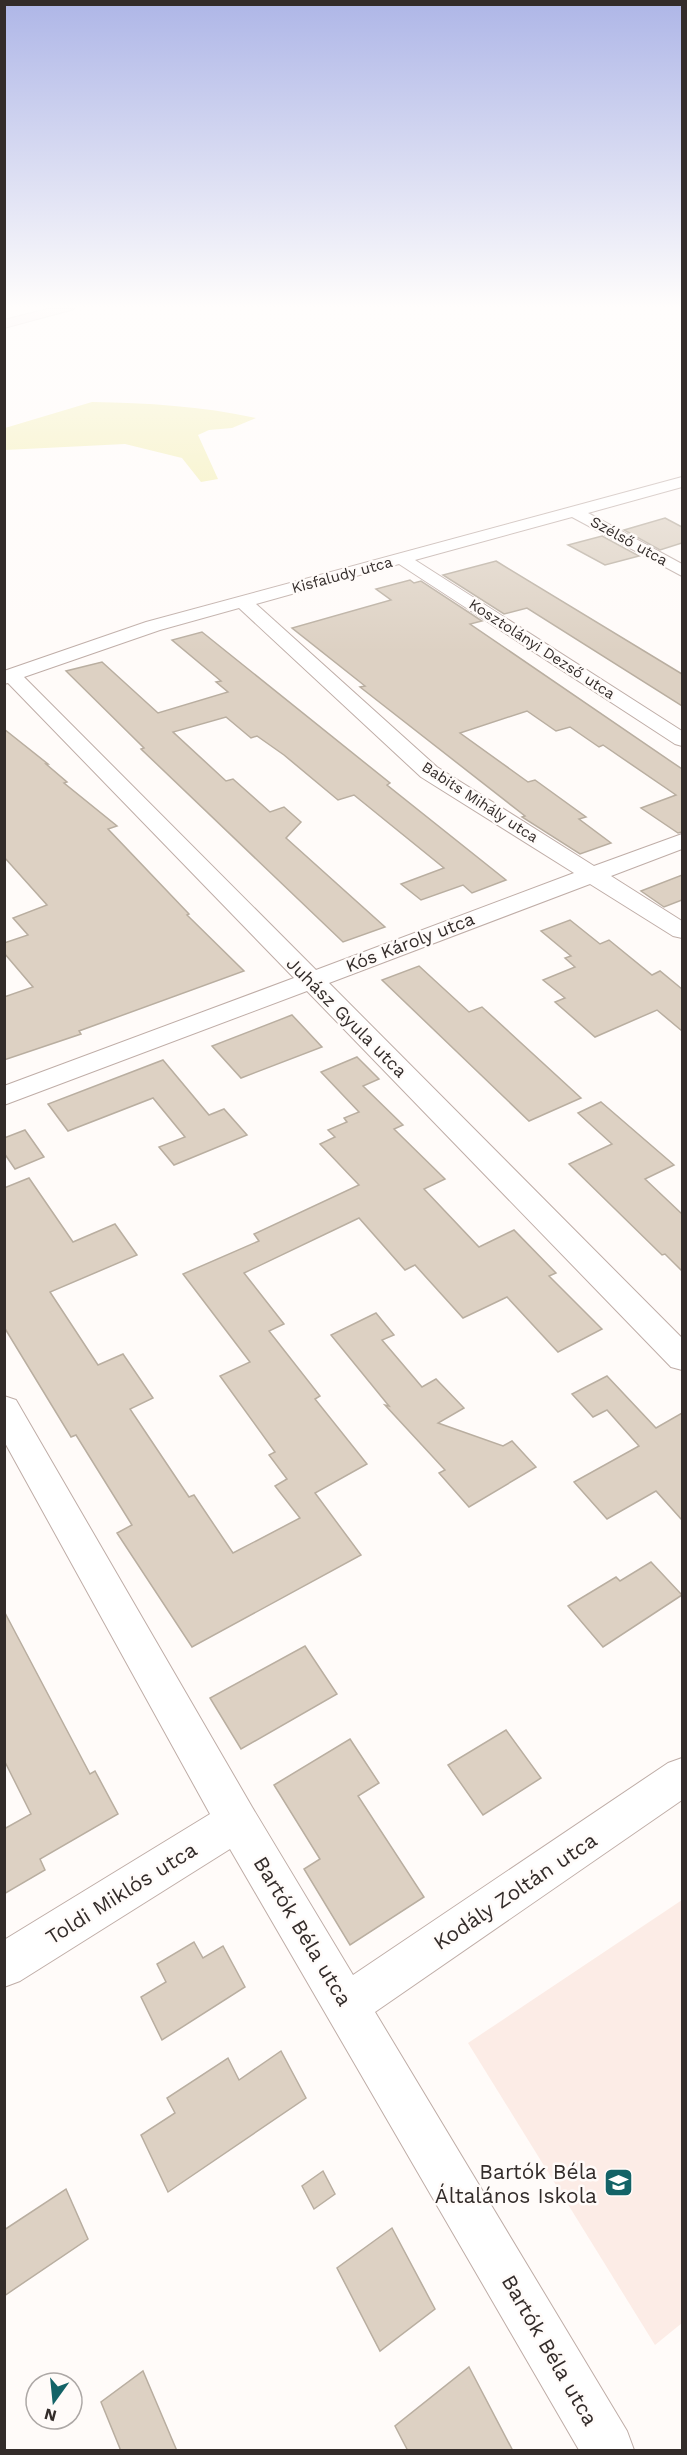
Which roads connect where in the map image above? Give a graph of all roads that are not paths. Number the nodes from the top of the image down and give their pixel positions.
1 (677, 487) edge
2 (575, 512) junction
3 (402, 559) junction
4 (682, 571) edge
5 (242, 602) junction
6 (8, 676) edge
7 (682, 740) edge
8 (682, 841) edge
9 (591, 874) junction
10 (682, 931) edge
11 (310, 980) junction
12 (4, 1096) edge
13 (682, 1358) edge
14 (4, 1409) edge
15 (682, 1777) edge
16 (237, 1821) junction
17 (4, 1965) edge
18 (347, 2005) junction
19 (608, 2451) edge

1 - 2 street, Kisfaludy utca
2 - 3 street, Kisfaludy utca
2 - 4 street, Szélső utca
3 - 5 street, Kisfaludy utca
3 - 7 street, Kosztolányi Dezső utca
5 - 6 street, Kisfaludy utca
5 - 9 street, Babits Mihály utca
6 - 11 street, Juhász Gyula utca
8 - 9 street, Kós Károly utca
9 - 10 street, Babits Mihály utca
9 - 11 street, Kós Károly utca
11 - 12 street, Kós Károly utca
11 - 13 street, Juhász Gyula utca
14 - 16 street, Bartók Béla utca
15 - 18 street, Kodály Zoltán utca
16 - 17 street, Toldi Miklós utca
16 - 18 street, Bartók Béla utca
18 - 19 street, Bartók Béla utca

